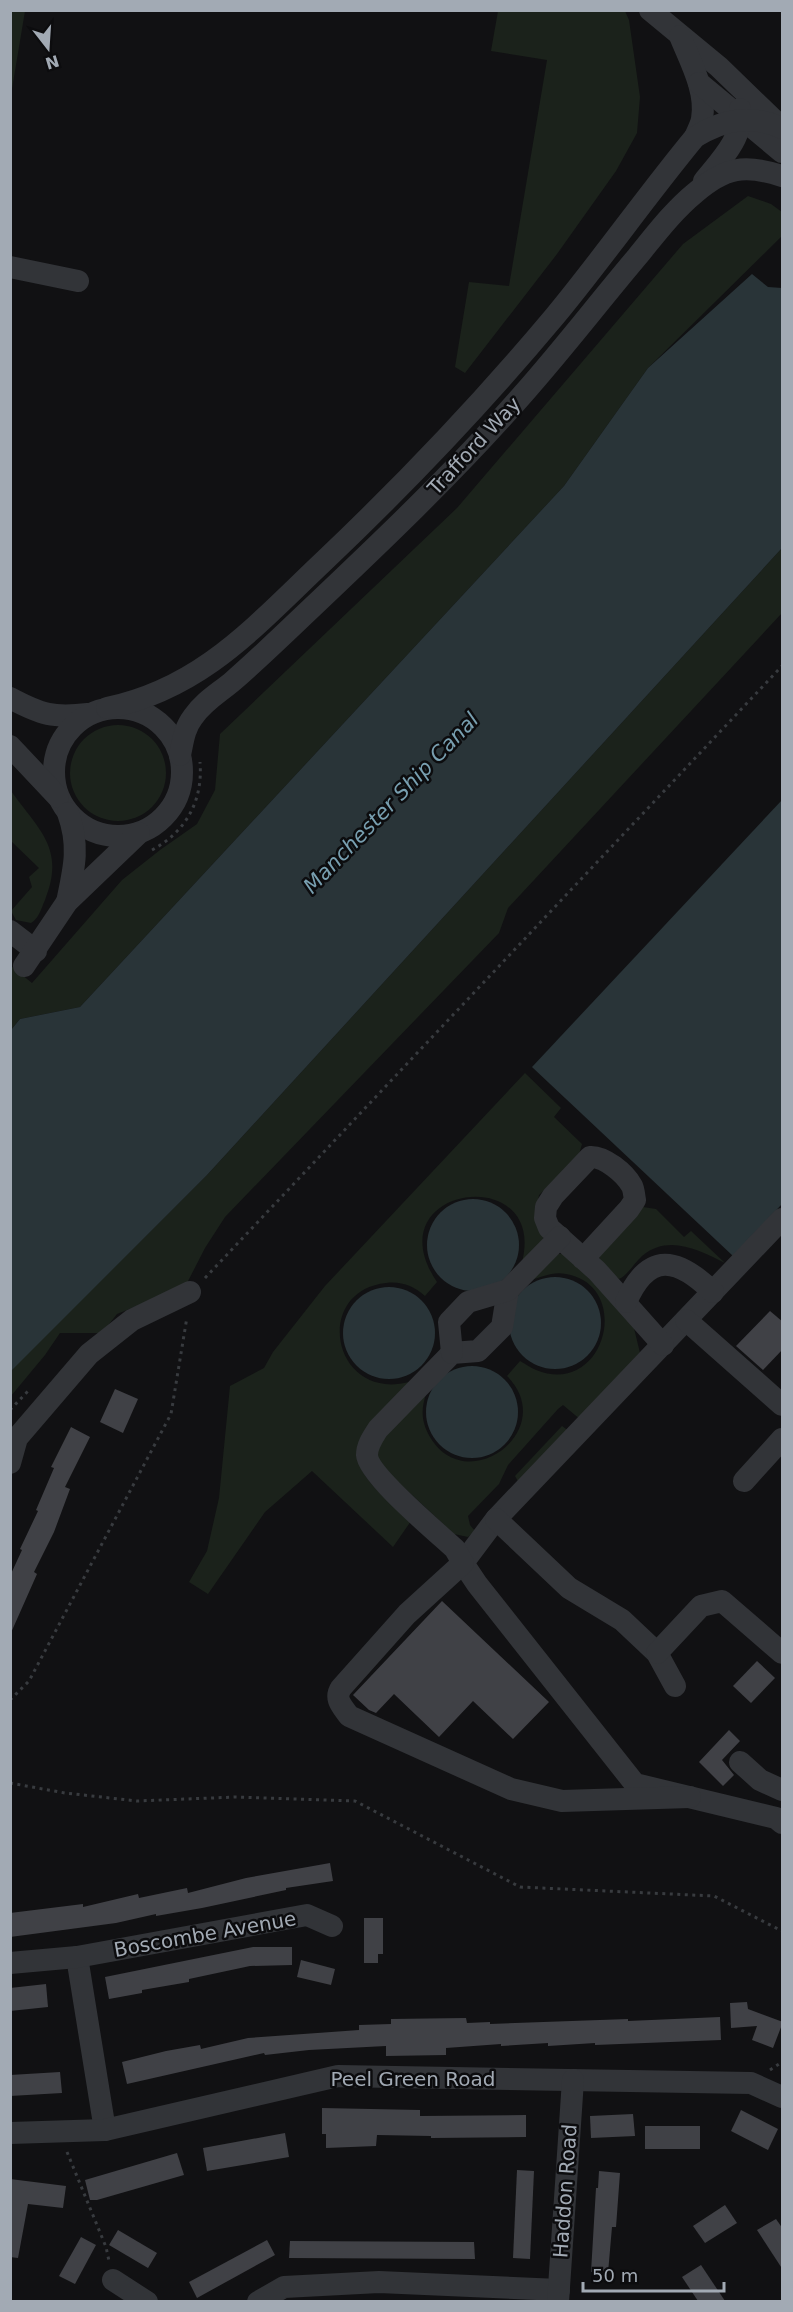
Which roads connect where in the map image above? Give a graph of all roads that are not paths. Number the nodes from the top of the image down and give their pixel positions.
1 (650, 10) edge
2 (679, 33) junction
3 (699, 83) junction
4 (736, 84) junction
5 (742, 119) junction
6 (782, 128) edge
7 (695, 137) junction
8 (783, 152) edge
9 (783, 177) edge
10 (694, 194) junction
11 (10, 267) edge
12 (78, 280) dead end
13 (10, 698) edge
14 (98, 711) junction
15 (10, 746) edge
16 (180, 755) junction
17 (63, 805) junction
18 (139, 833) junction
19 (67, 902) junction
20 (10, 932) edge
21 (783, 1219) edge
22 (560, 1237) junction
23 (584, 1259) junction
24 (508, 1290) junction
25 (190, 1292) road end
26 (713, 1292) junction
27 (626, 1302) junction
28 (686, 1320) junction
29 (663, 1345) junction
30 (452, 1353) junction
31 (783, 1405) edge
32 (783, 1439) edge
33 (10, 1463) edge
34 (744, 1481) dead end
35 (496, 1519) junction
36 (464, 1563) junction
37 (657, 1653) junction
38 (783, 1653) edge
39 (675, 1686) dead end
40 (740, 1762) dead end
41 (782, 1788) edge
42 (690, 1797) junction
43 (779, 1820) edge
44 (332, 1926) dead end
45 (77, 1957) junction
46 (10, 1963) edge
47 (573, 2080) junction
48 (783, 2097) edge
49 (105, 2130) junction
50 (10, 2133) edge
51 (113, 2280) road end
52 (378, 2292) edge
53 (558, 2296) edge
54 (147, 2301) edge
55 (258, 2301) edge

1 - 2 street
2 - 3 street
2 - 4 street
3 - 5 street
3 - 7 street
4 - 5 street
4 - 6 street
5 - 6 street
5 - 7 street
5 - 8 street
5 - 10 street
7 - 14 street, Trafford Way
9 - 10 street, Trafford Way
10 - 16 street, Trafford Way
11 - 12 street
13 - 14 street
14 - 16 street
14 - 17 street
15 - 17 street
16 - 18 street
17 - 18 street
17 - 19 street
18 - 19 street
19 - 20 street
21 - 26 street
22 - 23 street
22 - 23 street
22 - 24 street
23 - 27 street
24 - 30 street
24 - 30 street
25 - 33 street
26 - 27 street
26 - 28 street
27 - 29 street
28 - 29 street
28 - 31 street
29 - 35 street
30 - 36 street
32 - 34 street
35 - 36 street
35 - 37 street
36 - 42 street
36 - 42 street
37 - 38 street
37 - 39 street
40 - 41 street
41 - 43 street
42 - 43 street
44 - 45 street, Boscombe Avenue
45 - 46 street, Boscombe Avenue
45 - 49 street
47 - 48 street, Peel Green Road
47 - 49 street, Peel Green Road
47 - 53 street, Haddon Road
49 - 50 street, Peel Green Road
51 - 54 street
52 - 53 street
52 - 55 street

